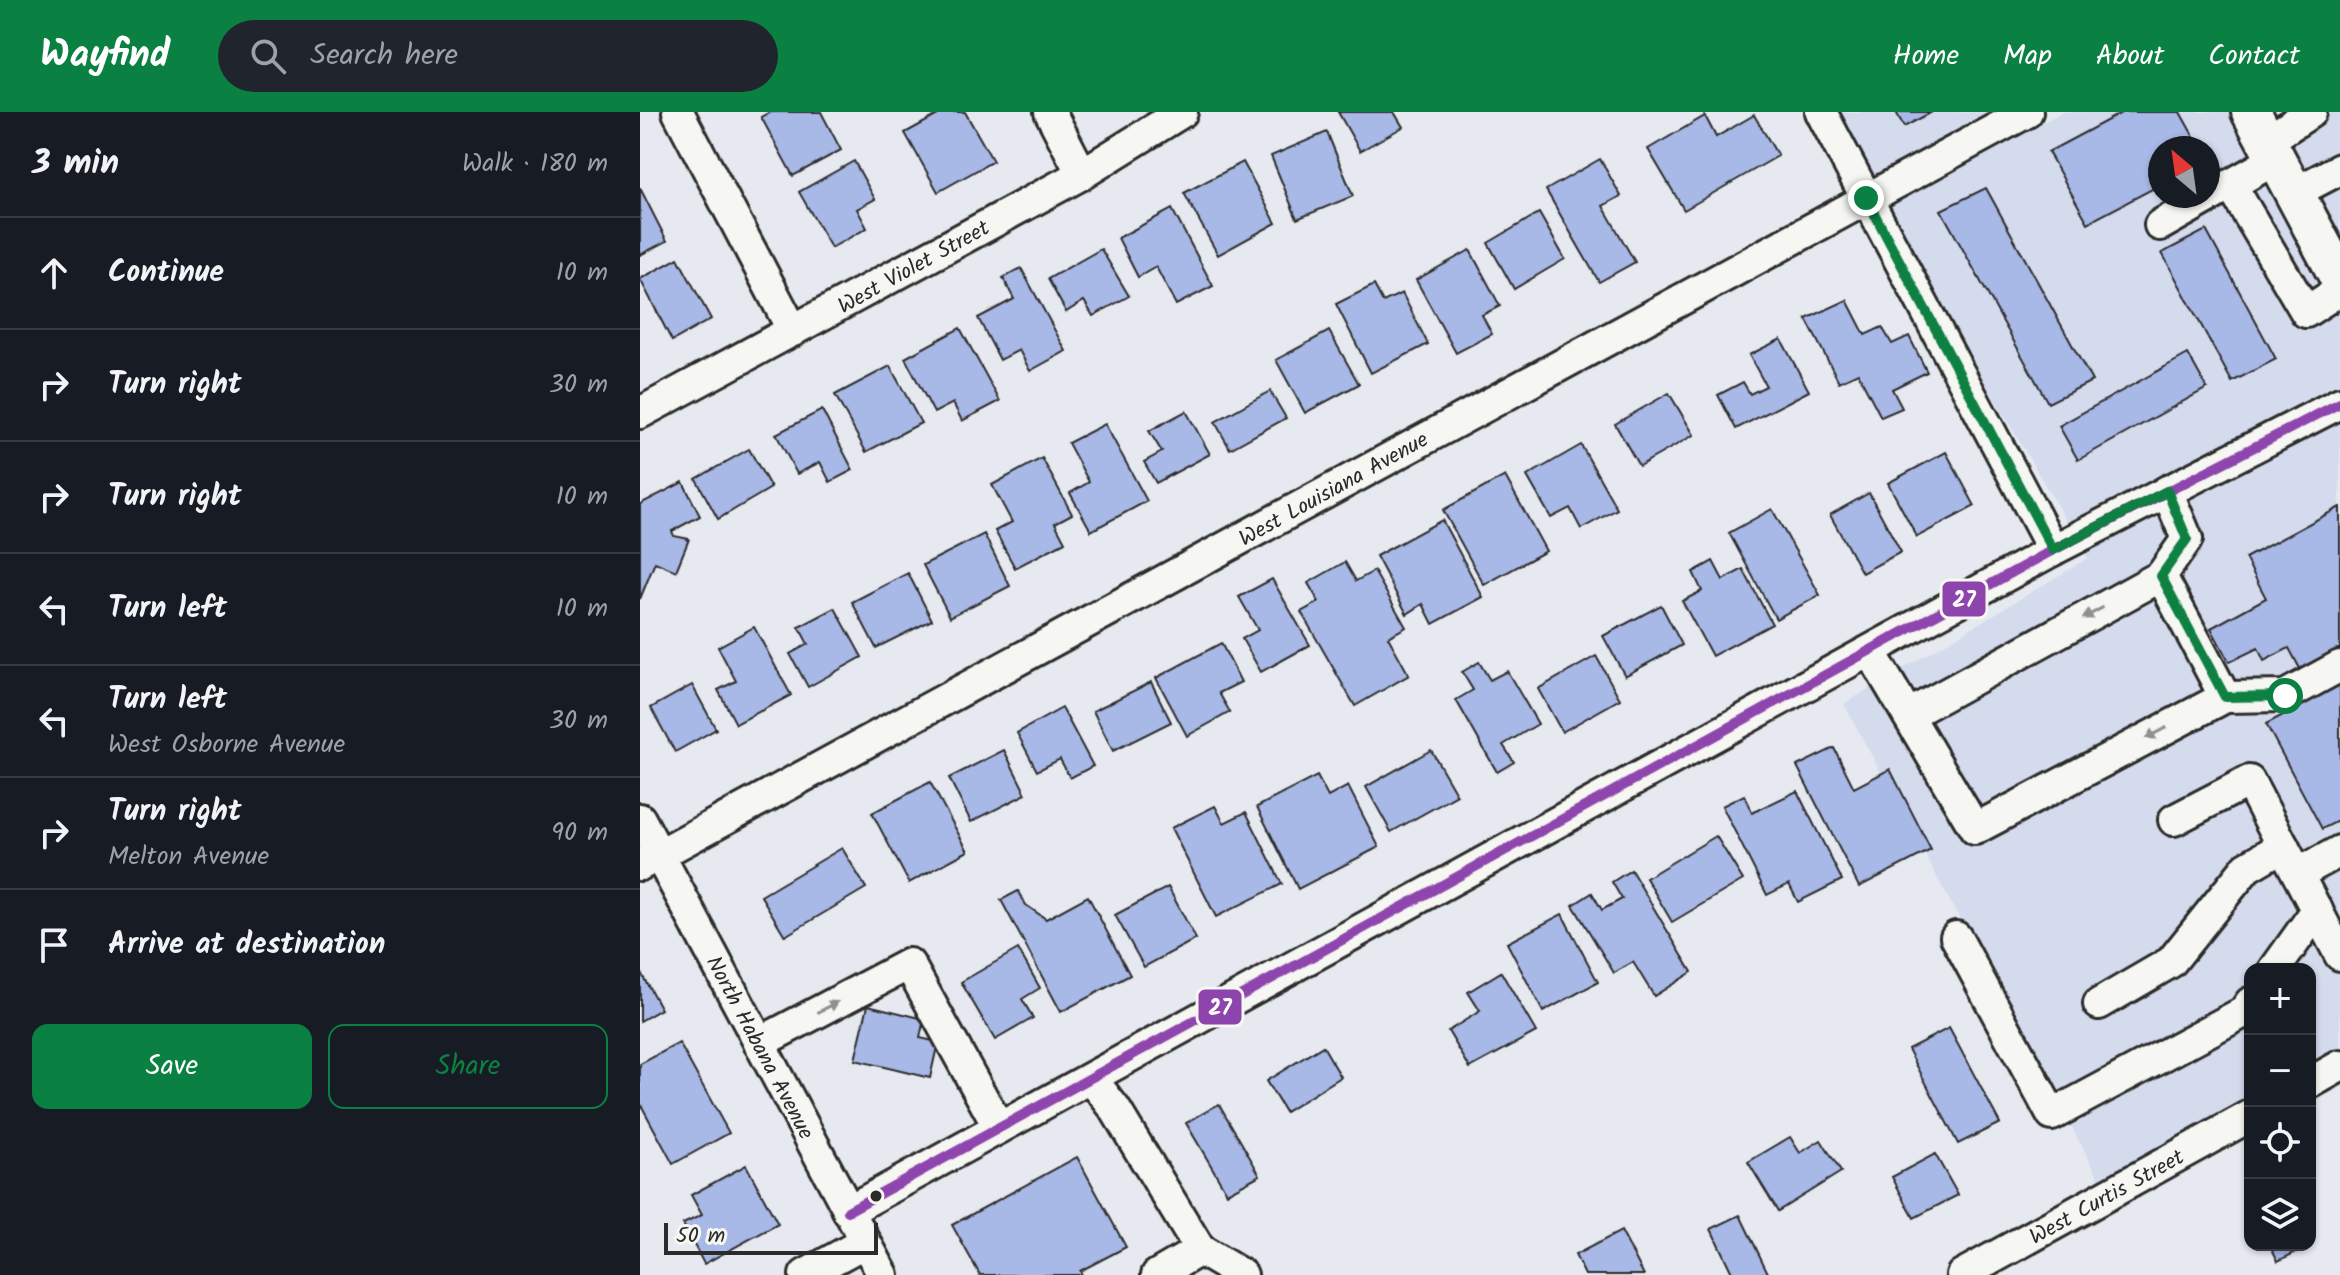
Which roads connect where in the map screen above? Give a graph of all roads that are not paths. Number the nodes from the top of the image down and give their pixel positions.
1 (678, 112) edge
2 (1050, 112) edge
3 (1182, 112) edge
4 (1821, 112) edge
5 (2027, 112) edge
6 (2311, 112) edge
7 (2265, 137) edge
8 (2340, 169) edge
9 (1082, 174) junction
10 (2231, 185) junction
11 (2294, 193) junction
12 (1866, 198) junction
13 (2160, 225) dead end
14 (2340, 279) edge
15 (2340, 290) edge
16 (793, 331) junction
17 (2340, 403) edge
18 (640, 413) edge
19 (2167, 491) junction
20 (2053, 550) junction
21 (2161, 576) junction
22 (1870, 651) junction
23 (2340, 666) edge
24 (2225, 697) junction
25 (1908, 715) junction
26 (640, 819) edge
27 (2174, 820) dead end
28 (2283, 846) junction
29 (2340, 851) edge
30 (649, 860) edge
31 (2298, 874) junction
32 (2317, 910) junction
33 (1956, 937) dead end
34 (2340, 955) edge
35 (2279, 963) edge
36 (2099, 1004) dead end
37 (2244, 1012) edge
38 (759, 1043) junction
39 (2340, 1066) edge
40 (1091, 1078) junction
41 (2316, 1080) edge
42 (2244, 1119) edge
43 (999, 1128) junction
44 (848, 1211) junction
45 (865, 1242) junction
46 (1200, 1250) junction
47 (805, 1275) edge
48 (883, 1275) edge
49 (1157, 1275) edge
50 (1242, 1275) edge
51 (1962, 1275) edge

1 - 16 street
2 - 9 street
3 - 9 street, West Violet Street
4 - 12 street
5 - 12 street, West Louisiana Avenue
6 - 7 street
7 - 10 street
7 - 11 main road
8 - 11 street
9 - 16 street, West Violet Street
10 - 13 street
10 - 15 street
11 - 14 main road
12 - 20 street
12 - 30 street, West Louisiana Avenue
16 - 18 street, West Violet Street
17 - 19 street
19 - 20 street
19 - 21 street
20 - 22 street
21 - 24 street
21 -> 25 street
22 - 25 street
22 - 40 street
23 - 24 street
24 -> 25 street
26 - 30 street, North Habana Avenue
27 - 28 street
28 - 31 street
28 - 36 street
29 - 31 street
30 - 38 street, North Habana Avenue
31 - 32 street
32 - 34 street
32 - 35 street
33 - 37 street
38 -> 43 street
38 - 44 street, North Habana Avenue
39 - 41 street
40 - 43 street
40 - 46 street
42 - 51 street, West Curtis Street
43 - 44 street
44 - 45 street, North Habana Avenue
45 - 47 street
45 - 48 street, North Habana Avenue
46 - 49 street
46 - 50 street

